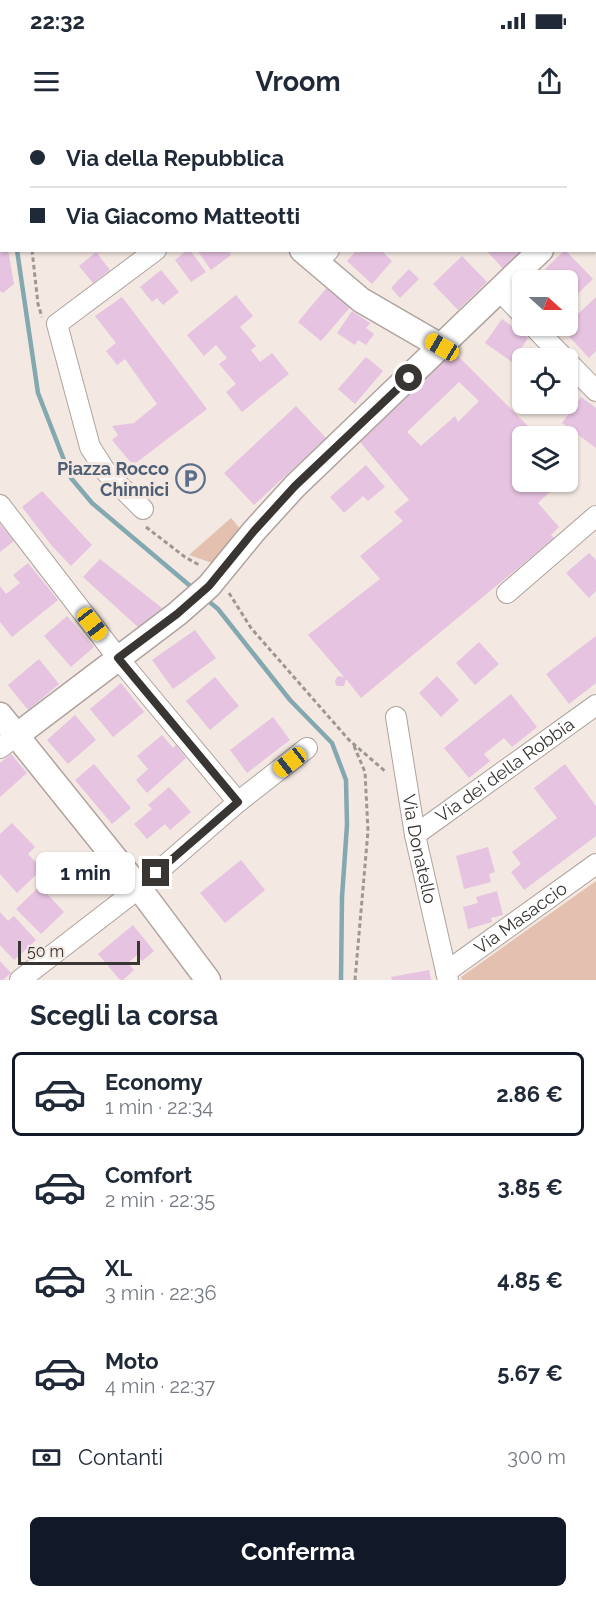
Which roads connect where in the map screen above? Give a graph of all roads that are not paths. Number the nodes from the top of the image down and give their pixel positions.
1 (153, 252) edge
2 (539, 252) edge
3 (316, 255) edge
4 (499, 290) junction
5 (512, 304) edge
6 (543, 336) edge
7 (442, 347) junction
8 (554, 348) edge
9 (578, 373) edge
10 (596, 392) edge
11 (0, 505) edge
12 (143, 509) dead end
13 (596, 516) edge
14 (507, 593) dead end
15 (118, 658) junction
16 (595, 706) edge
17 (0, 715) edge
18 (396, 717) dead end
19 (8, 742) edge
20 (307, 748) dead end
21 (238, 802) junction
22 (415, 835) junction
23 (596, 864) edge
24 (139, 888) junction
25 (447, 976) edge
26 (20, 980) edge
27 (208, 980) edge

1 - 12 street
2 - 4 street
3 - 7 street
4 - 5 street
4 - 7 street
6 - 8 street
7 - 15 street
9 - 10 street
11 - 15 street
13 - 14 street
15 - 19 street
15 - 21 street
16 - 22 street, Via dei della Robbia
17 - 19 street
18 - 22 street, Via Donatello
19 - 24 street
20 - 21 street
21 - 24 street
22 - 25 street, Via Donatello
23 - 25 street, Via Masaccio
24 - 26 street
24 - 27 street

